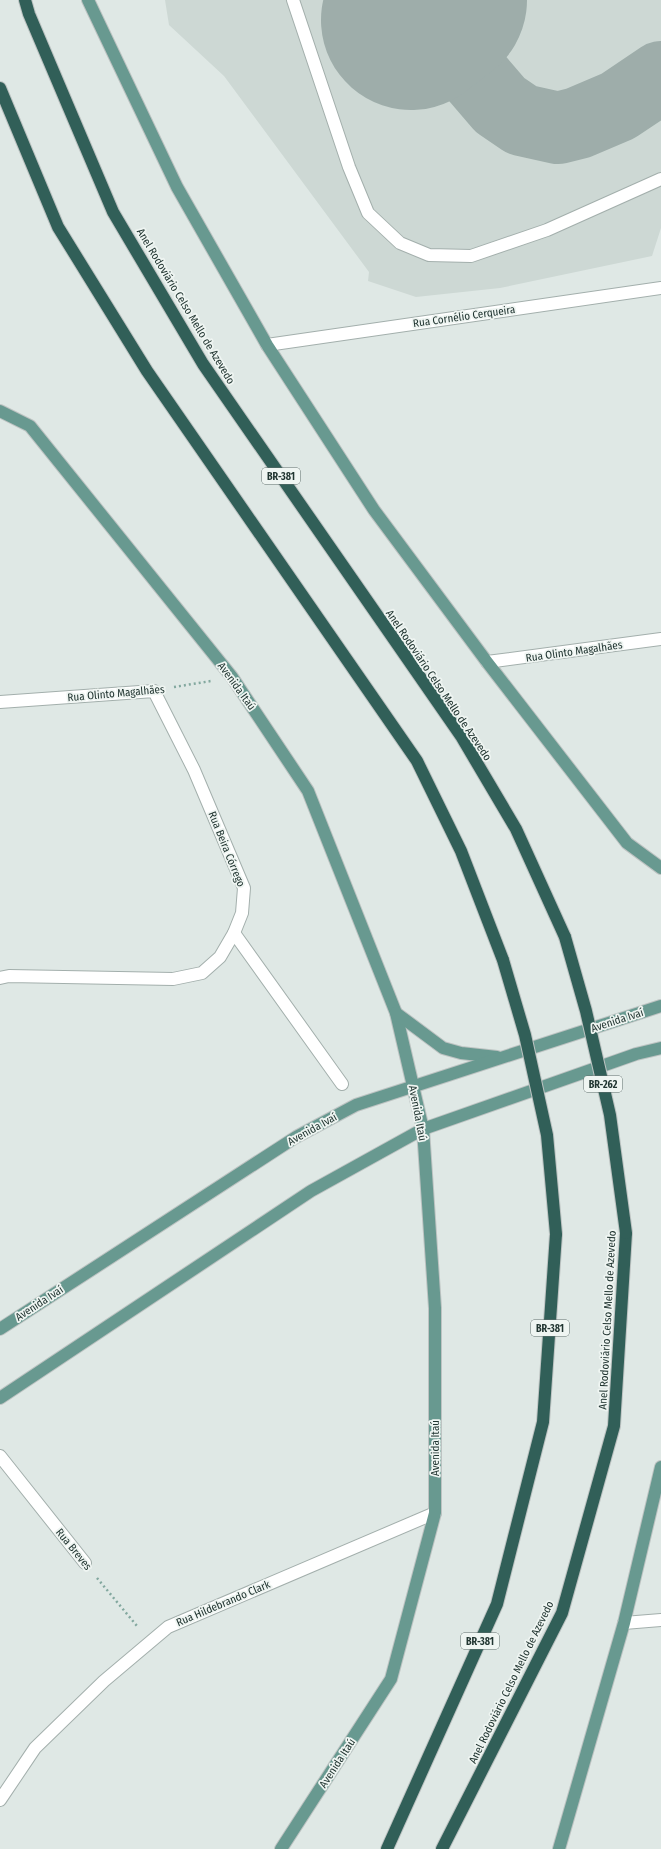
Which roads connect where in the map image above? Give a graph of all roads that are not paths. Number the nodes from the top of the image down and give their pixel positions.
1 (25, 0) edge
2 (88, 0) edge
3 (293, 0) edge
4 (0, 88) edge
5 (661, 179) edge
6 (661, 288) edge
7 (267, 345) junction
8 (0, 411) edge
9 (661, 639) edge
10 (487, 662) junction
11 (154, 691) joint
12 (0, 702) edge
13 (661, 868) edge
14 (234, 932) junction
15 (565, 937) joint
16 (0, 978) edge
17 (661, 1006) edge
18 (396, 1013) junction
19 (661, 1048) edge
20 (501, 1058) junction
21 (342, 1084) dead end
22 (412, 1086) junction
23 (423, 1129) junction
24 (0, 1329) edge
25 (0, 1398) edge
26 (0, 1456) edge
27 (661, 1467) edge
28 (435, 1513) junction
29 (85, 1563) road end
30 (661, 1620) edge
31 (624, 1624) junction
32 (0, 1800) edge
33 (281, 1849) edge
34 (387, 1849) edge
35 (442, 1849) edge
36 (559, 1849) edge

1 - 15 highway, Anel Rodoviário Celso Mello de Azevedo / BR-381
2 - 7 main road
3 - 5 street
4 - 34 highway, BR-381, bridge
6 - 7 street, Rua Cornélio Cerqueira
7 - 10 main road
8 - 18 main road, Avenida Itaú
9 - 10 street, Rua Olinto Magalhães
10 - 13 main road
11 - 12 street, Rua Olinto Magalhães
11 - 14 street, Rua Beira Córrego
14 - 16 street, Rua Beira Córrego
14 - 21 street
15 - 35 highway, Anel Rodoviário Celso Mello de Azevedo / BR-262, bridge
17 - 20 main road, Avenida Ivaí
18 - 20 main road
18 - 22 main road, Avenida Itaú
19 - 23 main road
20 - 22 main road, Avenida Ivaí
22 - 23 main road, Avenida Itaú
22 - 24 main road, Avenida Ivaí
23 - 25 main road
23 - 28 main road, Avenida Itaú
26 - 29 street, Rua Breves
27 - 31 main road
28 - 32 street, Rua Hildebrando Clark
28 - 33 main road, Avenida Itaú
30 - 31 street
31 - 36 main road

